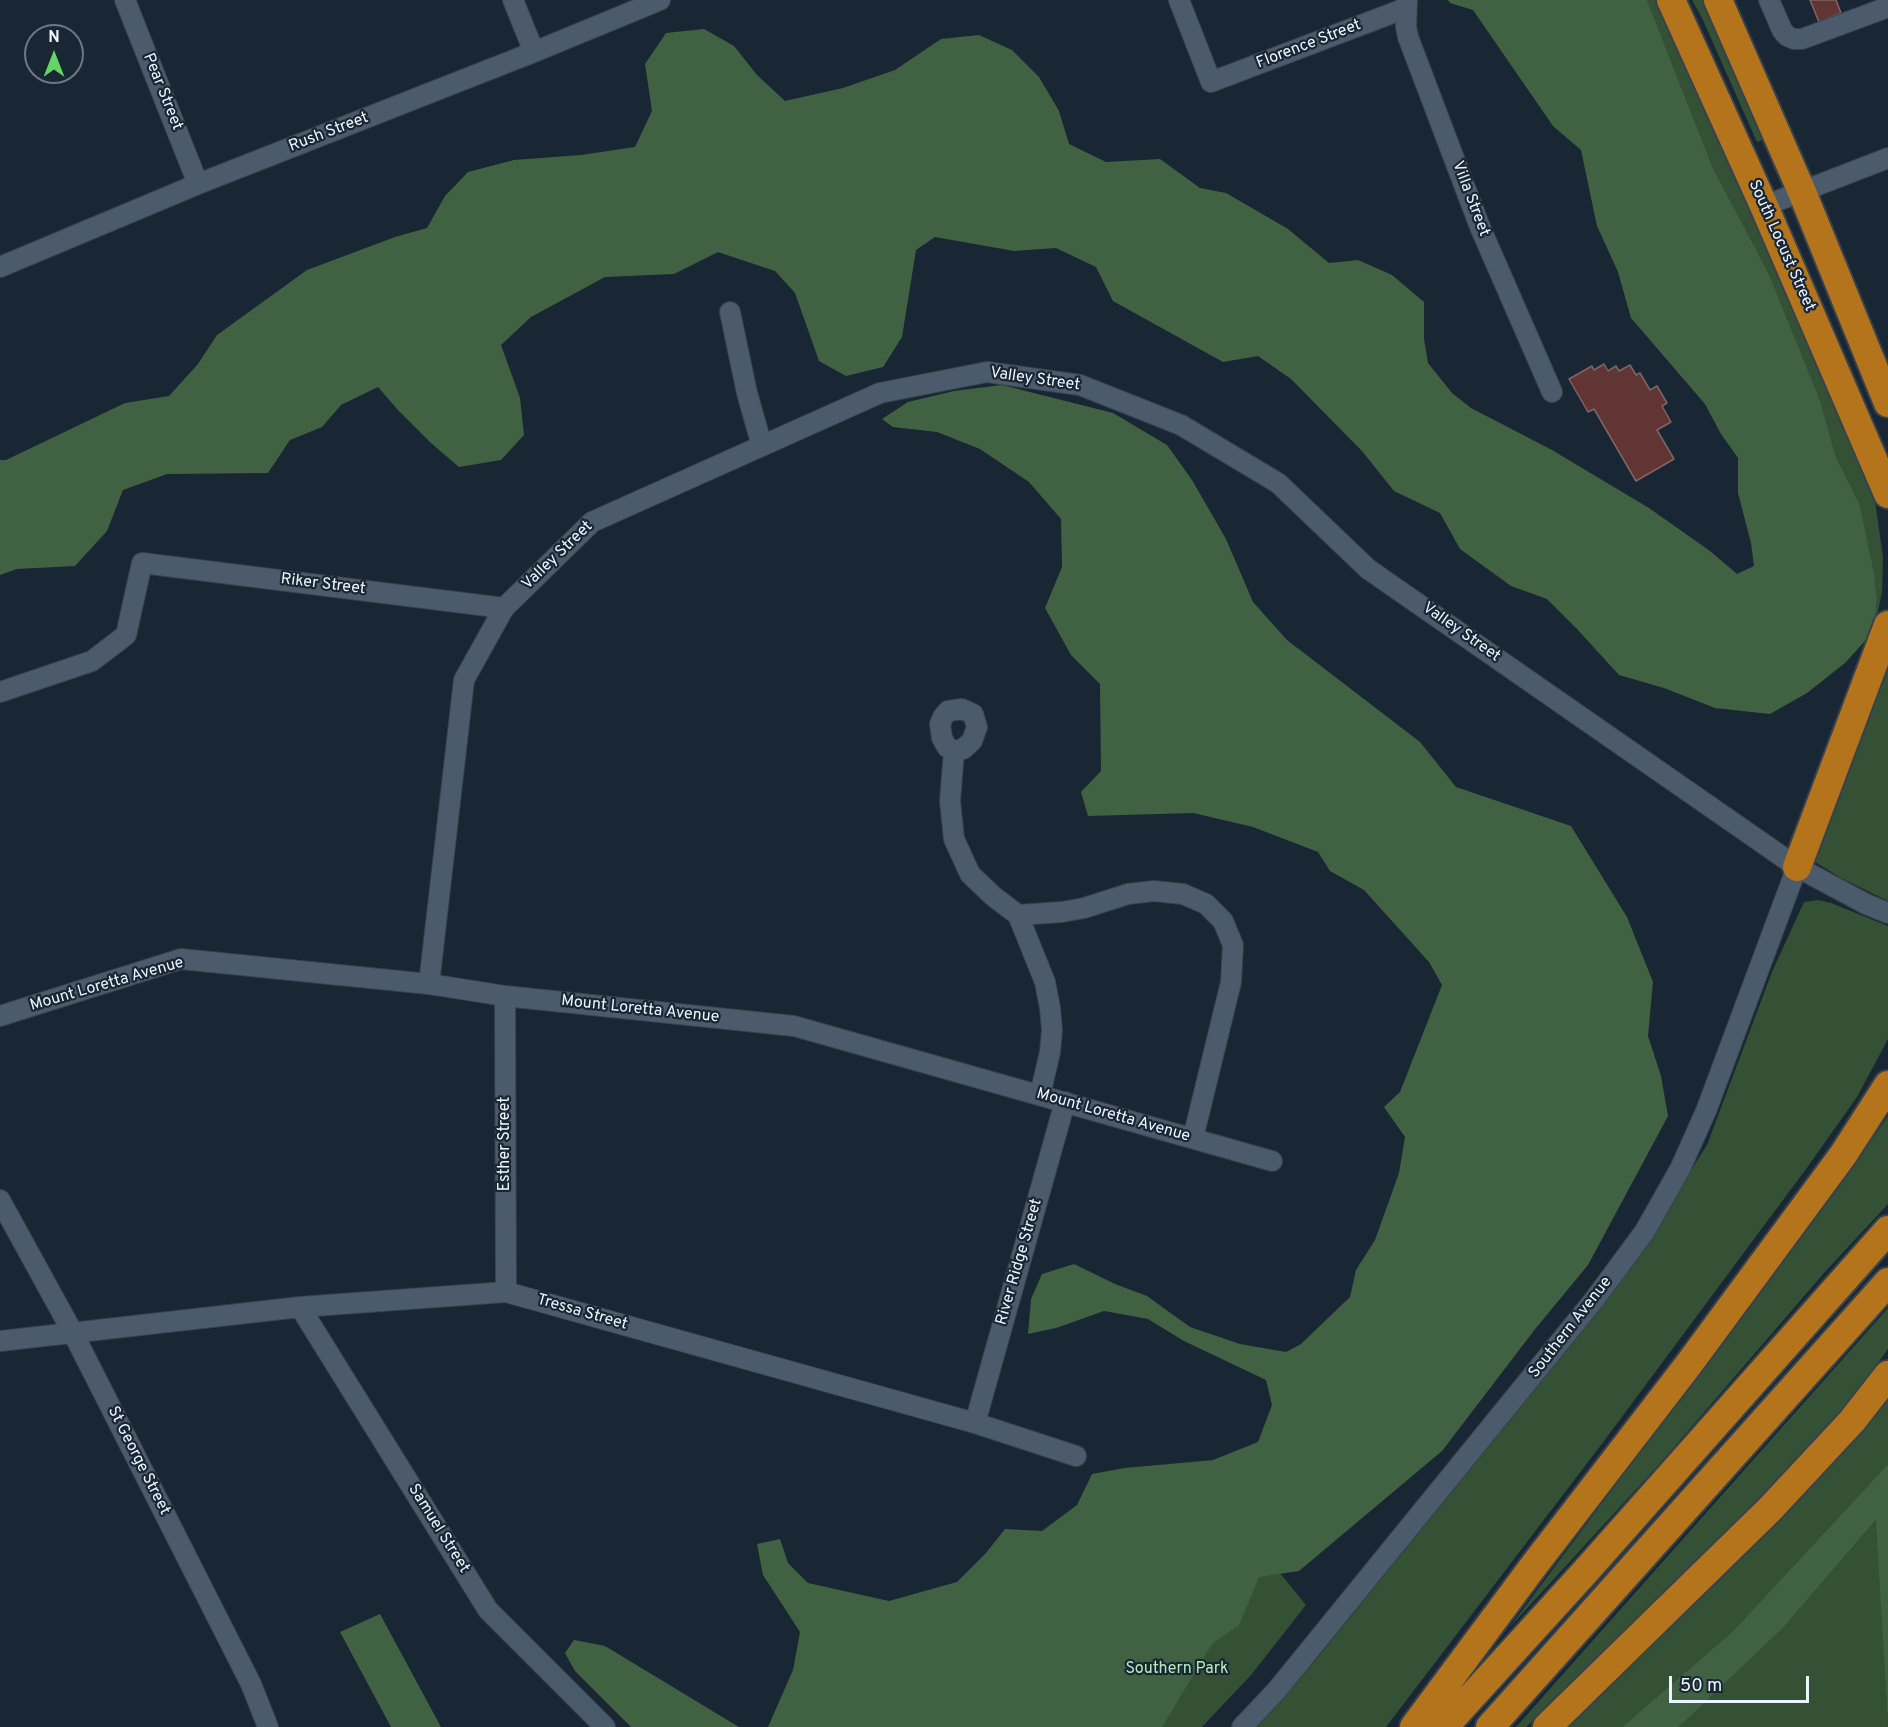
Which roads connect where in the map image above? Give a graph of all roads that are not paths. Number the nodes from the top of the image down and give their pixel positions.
1 (125, 0) edge
2 (513, 0) edge
3 (660, 0) edge
4 (1179, 0) edge
5 (1671, 0) edge
6 (1718, 0) edge
7 (1769, 0) edge
8 (1407, 4) edge
9 (1888, 8) edge
10 (534, 52) junction
11 (1888, 158) edge
12 (198, 184) junction
13 (1802, 192) junction
14 (1764, 206) junction
15 (0, 267) edge
16 (730, 312) dead end
17 (1552, 392) dead end
18 (1888, 403) edge
19 (762, 446) junction
20 (1888, 494) edge
21 (504, 608) junction
22 (1888, 625) edge
23 (0, 692) edge
24 (954, 751) dead end
25 (1797, 867) junction
26 (1888, 913) edge
27 (1018, 915) junction
28 (429, 984) junction
29 (505, 996) junction
30 (0, 1016) edge
31 (1888, 1085) edge
32 (1040, 1095) junction
33 (1065, 1102) junction
34 (1192, 1138) junction
35 (1272, 1161) dead end
36 (0, 1200) edge
37 (1888, 1230) edge
38 (1888, 1282) edge
39 (506, 1292) junction
40 (300, 1307) junction
41 (73, 1333) junction
42 (0, 1341) edge
43 (1888, 1375) edge
44 (975, 1423) junction
45 (1076, 1456) dead end
46 (268, 1727) edge
47 (605, 1727) edge
48 (1242, 1727) edge
49 (1414, 1727) edge
50 (1444, 1727) edge
51 (1490, 1727) edge
52 (1547, 1727) edge

1 - 12 street, Pear Street
2 - 10 street
3 - 10 street, Rush Street
4 - 8 street, Florence Street
5 - 14 highway, South Locust Street
6 - 13 highway
7 - 9 street
8 - 17 street, Villa Street
10 - 12 street, Rush Street
11 - 13 street
12 - 15 street, Rush Street
13 - 14 street
13 - 18 highway
14 - 20 highway, South Locust Street
16 - 19 street
19 - 21 street, Valley Street
19 - 25 street, Valley Street
21 - 23 street, Riker Street
21 - 28 street, Valley Street
22 - 25 highway
24 - 27 street
25 - 26 street, Valley Street
25 - 48 street, Southern Avenue
27 - 32 street
27 - 34 street
28 - 29 street, Mount Loretta Avenue
28 - 30 street, Mount Loretta Avenue
29 - 32 street, Mount Loretta Avenue
29 - 39 street, Esther Street
31 - 49 highway
32 - 33 street, Mount Loretta Avenue
33 - 34 street, Mount Loretta Avenue
33 - 44 street, River Ridge Street
34 - 35 street, Mount Loretta Avenue
36 - 41 street, St George Street
37 - 50 highway
38 - 51 highway
39 - 40 street, Tressa Street
39 - 44 street, Tressa Street
40 - 41 street, Tressa Street
40 - 47 street, Samuel Street
41 - 42 street, Tressa Street
41 - 46 street, St George Street
43 - 52 highway
44 - 45 street, Tressa Street

